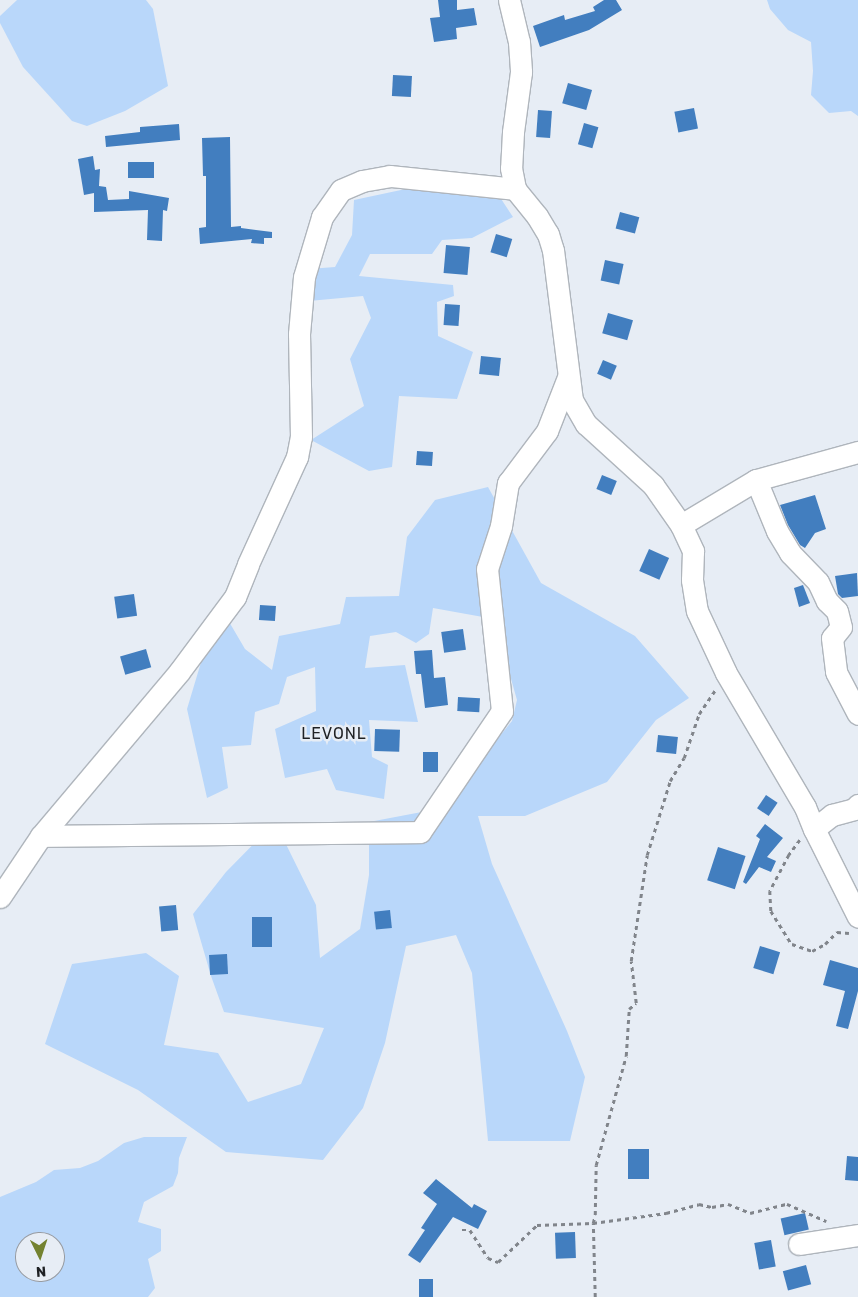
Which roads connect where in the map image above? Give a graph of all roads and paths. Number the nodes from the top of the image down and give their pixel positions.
1 (509, 0) edge
2 (515, 189) junction
3 (569, 375) junction
4 (858, 452) edge
5 (756, 480) junction
6 (681, 525) junction
7 (726, 673) junction
8 (858, 714) edge
9 (858, 805) edge
10 (814, 829) junction
11 (41, 836) junction
12 (0, 897) edge
13 (855, 925) edge
14 (593, 1222) junction
15 (832, 1223) dead end
16 (462, 1230) dead end
17 (858, 1235) edge
18 (799, 1244) dead end
19 (595, 1297) edge

1 - 2 street
2 - 3 street
2 - 11 street
3 - 6 street
3 - 11 street
4 - 5 street
5 - 6 street
5 - 8 street
6 - 7 street
7 - 10 street
7 - 14 path
9 - 10 street
10 - 13 street
10 - 13 path
11 - 12 street
14 - 15 path
14 - 16 path
14 - 19 path
17 - 18 street

